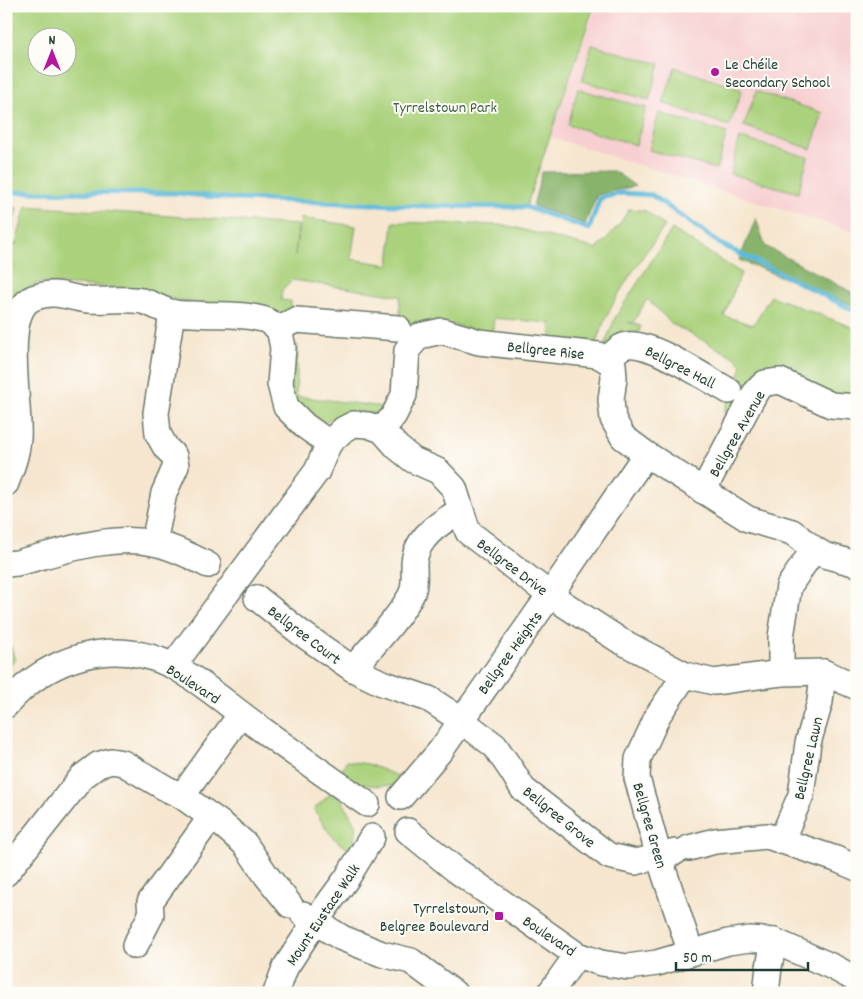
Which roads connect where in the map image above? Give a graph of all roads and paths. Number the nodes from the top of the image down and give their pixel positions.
1 (172, 313) junction
2 (279, 328) junction
3 (398, 328) dead end
4 (607, 360) junction
5 (729, 391) dead end
6 (857, 407) edge
7 (382, 430) junction
8 (329, 443) junction
9 (646, 454) junction
10 (6, 483) edge
11 (703, 490) junction
12 (460, 512) junction
13 (154, 543) junction
14 (814, 550) junction
15 (6, 564) edge
16 (857, 564) edge
17 (233, 582) junction
18 (550, 595) junction
19 (173, 666) junction
20 (353, 669) junction
21 (823, 672) junction
22 (782, 673) junction
23 (685, 675) junction
24 (857, 687) edge
25 (6, 706) edge
26 (241, 714) junction
27 (461, 720) junction
28 (182, 796) junction
29 (401, 797) junction
30 (368, 804) junction
31 (211, 817) junction
32 (408, 831) junction
33 (372, 836) junction
34 (782, 841) junction
35 (669, 854) junction
36 (857, 868) edge
37 (6, 873) edge
38 (302, 914) junction
39 (774, 941) junction
40 (135, 946) dead end
41 (691, 953) junction
42 (577, 955) junction
43 (857, 980) edge
44 (276, 993) edge
45 (454, 993) edge
46 (550, 993) edge
47 (766, 993) edge

1 - 2 street
1 - 10 street
1 - 13 street
2 - 3 street
2 - 8 street
4 - 5 street, Bellgree Hall
4 - 7 street, Bellgree Rise
4 - 9 street, Bellgree Rise
6 - 11 street, Bellgree Avenue
7 - 8 street
7 - 12 street, Bellgree Drive
8 - 17 street
9 - 11 street, Bellgree Rise
9 - 18 street, Bellgree Heights
11 - 14 street, Bellgree Rise
12 - 18 street, Bellgree Drive
12 - 20 street, Bellgree Court
13 - 15 street, Bellgree Court
13 - 17 street, Bellgree Court
14 - 16 street, Bellgree Rise
14 - 22 street
17 - 19 street
17 - 20 street, Bellgree Court
18 - 23 street, Bellgree Drive
18 - 27 street, Bellgree Heights
19 - 25 street, Boulevard
19 - 26 street, Boulevard
20 - 27 street, Bellgree Court
21 - 22 street, Bellgree Drive
21 - 24 street, Bellgree Drive
21 - 34 street, Bellgree Lawn
22 - 23 street, Bellgree Drive
23 - 35 street, Bellgree Green
26 - 28 street
26 - 30 street, Boulevard
27 - 29 street, Bellgree Heights
27 - 35 street, Bellgree Grove
28 - 31 street
28 - 37 street
29 - 30 street
29 - 32 street
30 - 33 street
31 - 38 street
31 - 40 street
32 - 33 street
32 - 42 street, Boulevard
33 - 38 street, Mount Eustace Walk
34 - 35 street
34 - 36 street
35 - 41 street, Bellgree Green
38 - 44 street, Mount Eustace Walk
38 - 45 street
39 - 41 street, Boulevard
39 - 43 street, Boulevard
39 - 47 street
41 - 42 street, Boulevard
42 - 46 street

